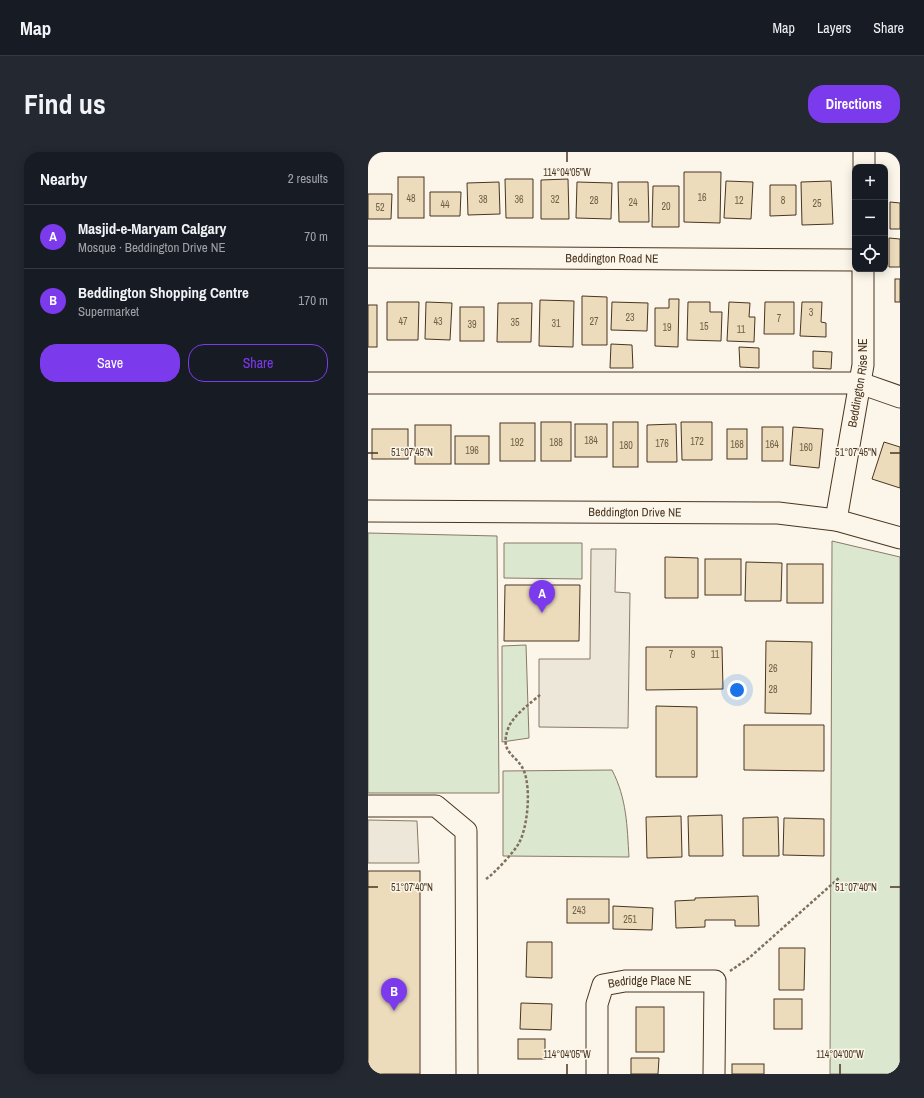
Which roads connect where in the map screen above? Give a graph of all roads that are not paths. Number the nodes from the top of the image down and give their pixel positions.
1 (864, 152) edge
2 (864, 164) edge
3 (368, 257) edge
4 (852, 260) edge
5 (863, 272) edge
6 (368, 383) edge
7 (860, 383) junction
8 (900, 396) edge
9 (368, 511) edge
10 (836, 520) junction
11 (900, 538) edge
12 (368, 806) edge
13 (467, 1074) edge
14 (597, 1074) edge
15 (714, 1074) edge

1 - 2 street
3 - 4 street, Beddington Road NE
5 - 7 street, Beddington Rise NE
6 - 7 street
7 - 8 street
7 - 10 street, Beddington Rise NE
9 - 10 street, Beddington Drive NE
10 - 11 street, Beddington Drive NE
12 - 13 street
14 - 15 street, Bedridge Place NE

